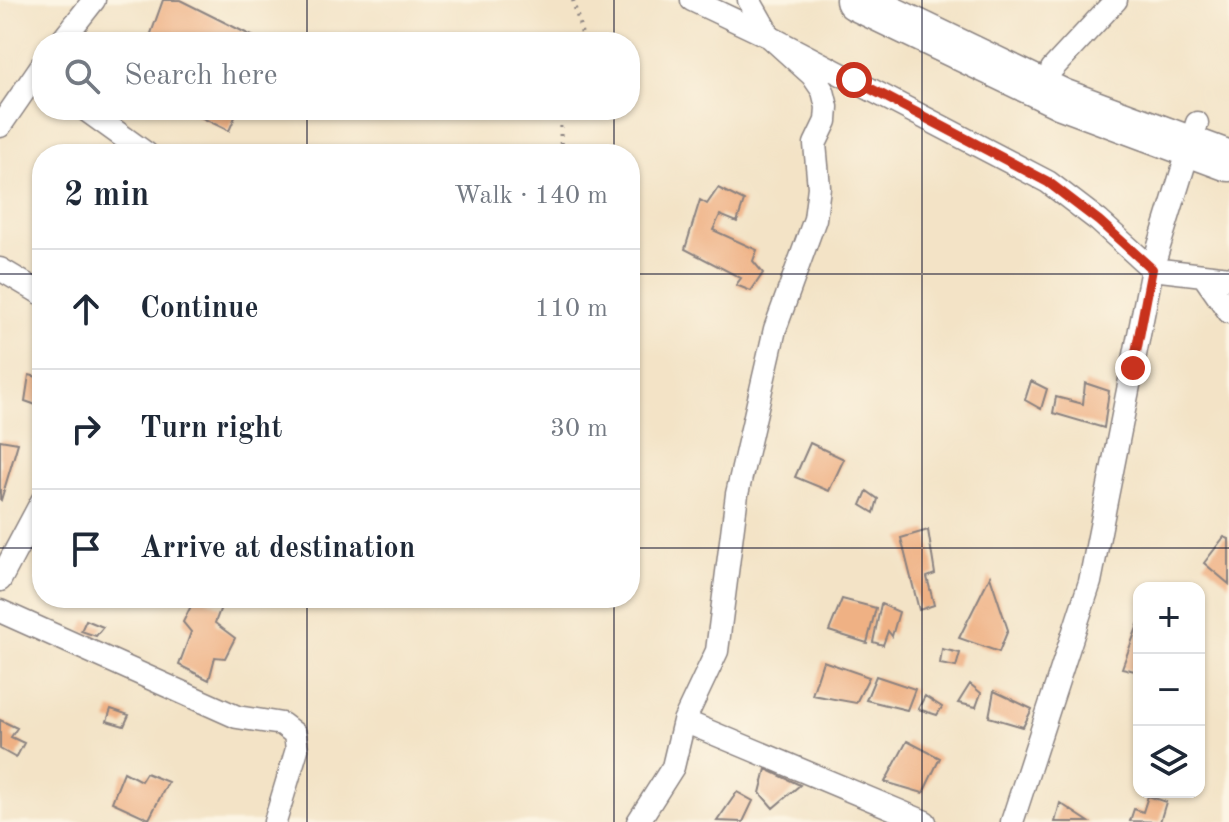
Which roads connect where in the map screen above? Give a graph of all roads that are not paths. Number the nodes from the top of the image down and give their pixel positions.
1 (94, 0) edge
2 (692, 0) edge
3 (749, 0) edge
4 (856, 0) edge
5 (904, 0) edge
6 (1116, 0) edge
7 (69, 32) edge
8 (770, 37) junction
9 (1052, 69) junction
10 (32, 83) edge
11 (100, 120) edge
12 (0, 126) edge
13 (1205, 135) edge
14 (133, 144) edge
15 (1229, 161) edge
16 (0, 269) edge
17 (1152, 269) junction
18 (1203, 275) junction
19 (1229, 278) edge
20 (32, 288) edge
21 (1229, 312) edge
22 (32, 520) edge
23 (0, 580) edge
24 (0, 611) edge
25 (684, 721) junction
26 (275, 822) edge
27 (638, 822) edge
28 (925, 822) edge
29 (1012, 822) edge

1 - 7 street
2 - 8 street
3 - 8 street
4 - 13 highway
5 - 9 highway
6 - 9 street
8 - 17 street
8 - 25 street
9 - 13 highway
10 - 12 street
11 - 14 street
13 - 15 highway
13 - 17 street
16 - 20 street
17 - 18 street
17 - 29 street
18 - 19 street
18 - 21 street
22 - 23 street
24 - 26 street
25 - 27 street
25 - 28 street

